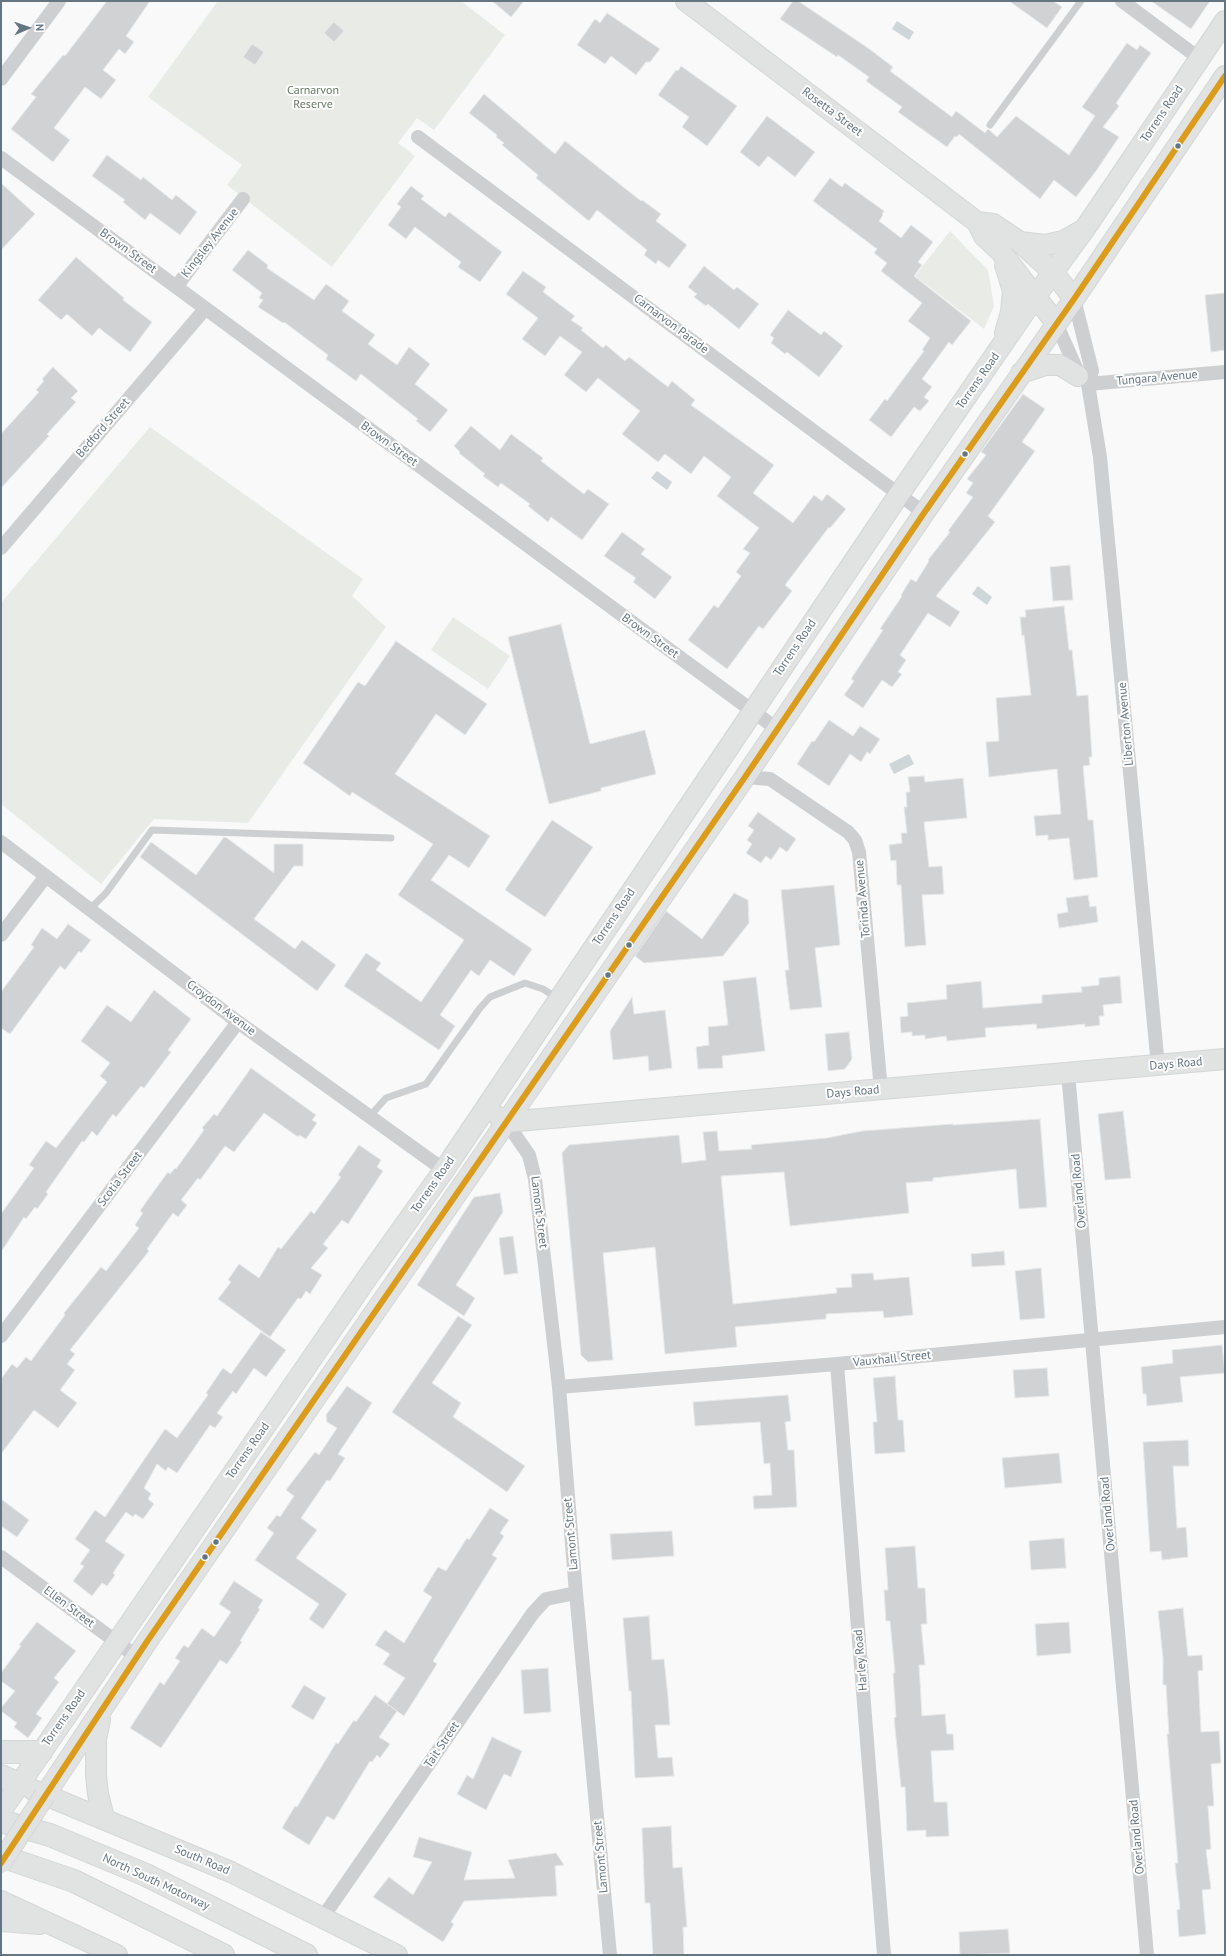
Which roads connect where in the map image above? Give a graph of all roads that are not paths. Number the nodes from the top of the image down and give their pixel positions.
1 (59, 1) edge
2 (686, 1) edge
3 (1081, 1) edge
4 (1122, 1) edge
5 (1225, 21) edge
6 (1200, 59) junction
7 (1225, 76) edge
8 (1, 79) edge
9 (990, 125) dead end
10 (418, 137) dead end
11 (1, 158) edge
12 (244, 199) dead end
13 (977, 222) junction
14 (1084, 230) junction
15 (1020, 242) junction
16 (1001, 252) junction
17 (1053, 272) junction
18 (176, 286) junction
19 (1035, 297) junction
20 (1074, 299) junction
21 (205, 309) junction
22 (1056, 323) junction
23 (1000, 348) junction
24 (1225, 372) edge
25 (1021, 373) junction
26 (1083, 380) junction
27 (900, 494) junction
28 (924, 513) junction
29 (1, 548) edge
30 (752, 711) junction
31 (777, 729) junction
32 (745, 777) junction
33 (390, 838) dead end
34 (1, 842) edge
35 (46, 876) junction
36 (90, 909) junction
37 (1, 935) edge
38 (559, 999) junction
39 (238, 1022) junction
40 (1225, 1059) edge
41 (1158, 1066) junction
42 (1068, 1073) junction
43 (881, 1090) junction
44 (486, 1107) junction
45 (369, 1117) junction
46 (506, 1122) junction
47 (444, 1170) junction
48 (1225, 1327) edge
49 (1, 1336) edge
50 (1092, 1339) junction
51 (837, 1364) junction
52 (559, 1388) junction
53 (1, 1557) edge
54 (576, 1593) junction
55 (116, 1642) junction
56 (137, 1657) junction
57 (102, 1710) junction
58 (1, 1752) edge
59 (41, 1752) junction
60 (10, 1780) edge
61 (46, 1795) junction
62 (1, 1811) edge
63 (104, 1818) junction
64 (1, 1821) edge
65 (1, 1856) edge
66 (1, 1862) edge
67 (1, 1901) edge
68 (323, 1917) junction
69 (1, 1921) edge
70 (48, 1924) junction
71 (117, 1955) edge
72 (223, 1955) edge
73 (306, 1955) edge
74 (397, 1955) edge
75 (610, 1955) edge
76 (884, 1955) edge
77 (1147, 1955) edge

1 - 8 street
2 - 13 main road, Rosetta Street
3 - 9 lane
4 - 6 street
5 - 6 main road, Torrens Road
6 - 14 main road, Torrens Road
7 - 20 main road, Torrens Road
10 - 27 street, Carnarvon Parade
11 - 18 street, Brown Street
12 - 18 street, Kingsley Avenue
13 - 15 main road, Rosetta Street
13 - 16 main road, Rosetta Street
14 - 15 main road
14 - 17 main road, Torrens Road
15 - 17 main road, Rosetta Street
16 - 19 main road, Rosetta Street
16 - 23 main road
17 - 19 main road, Torrens Road
17 - 20 main road, Rosetta Street
18 - 21 street, Brown Street
19 - 22 main road, Rosetta Street
19 - 23 main road, Torrens Road
20 - 22 main road, Torrens Road
20 - 26 street, Liberton Avenue
21 - 29 street, Bedford Street
21 - 30 street, Brown Street
22 - 25 main road, Torrens Road
22 - 26 street, Liberton Avenue
23 - 27 main road, Torrens Road
24 - 26 street, Tungara Avenue
25 - 26 main road
25 - 28 main road, Torrens Road
26 - 41 street, Liberton Avenue
27 - 28 street, Carnarvon Parade
27 - 30 main road, Torrens Road
28 - 31 main road, Torrens Road
30 - 31 street, Brown Street
30 - 38 main road, Torrens Road
31 - 32 main road, Torrens Road
32 - 43 street, Torinda Avenue
32 - 46 main road, Torrens Road
33 - 36 lane
34 - 35 street, Croydon Avenue
35 - 36 street, Croydon Avenue
35 - 37 street
36 - 39 street, Croydon Avenue
38 - 44 main road, Torrens Road
38 - 45 lane
39 - 45 street, Croydon Avenue
39 - 49 street, Scotia Street
40 - 41 main road, Days Road
41 - 42 main road, Days Road
42 - 43 main road, Days Road
42 - 50 street, Overland Road
43 - 46 main road, Days Road
44 - 46 main road
44 - 47 main road, Torrens Road
45 - 47 street, Croydon Avenue
46 - 52 street, Lamont Street
46 - 56 main road, Torrens Road
47 - 55 main road, Torrens Road
48 - 50 street, Vauxhall Street
50 - 51 street, Vauxhall Street
50 - 77 street, Overland Road
51 - 52 street, Vauxhall Street
51 - 76 street, Harley Road
52 - 54 street, Lamont Street
53 - 55 street, Ellen Street
54 - 68 street, Tait Street
54 - 75 street, Lamont Street
55 - 56 street, Ellen Street
55 - 59 main road, Torrens Road
56 - 57 main road, Torrens Road
57 - 61 main road, Torrens Road
57 - 63 main road
58 - 59 main road
59 - 60 main road, Torrens Road
60 - 61 main road, South Road
60 - 62 main road, Torrens Road
61 - 63 main road, South Road
61 - 66 main road, Torrens Road, bridge
63 - 68 main road, South Road
64 - 73 main road, North South Motorway
65 - 72 main road
67 - 70 main road
68 - 74 main road, South Road
69 - 70 main road
70 - 71 main road

